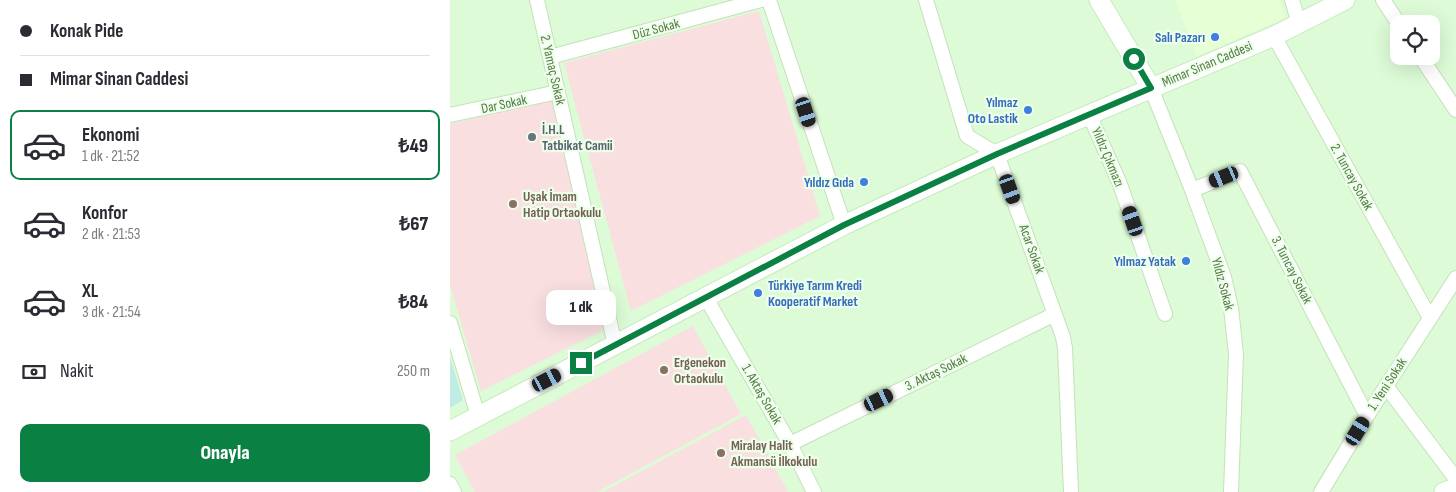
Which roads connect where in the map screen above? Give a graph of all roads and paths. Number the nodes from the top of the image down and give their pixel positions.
1 (537, 0) edge
2 (761, 0) edge
3 (769, 0) edge
4 (926, 0) edge
5 (1100, 0) edge
6 (1292, 0) edge
7 (1345, 0) edge
8 (1383, 0) edge
9 (1393, 15) edge
10 (1299, 24) junction
11 (1274, 36) junction
12 (550, 57) junction
13 (1426, 65) edge
14 (1151, 88) junction
15 (558, 92) junction
16 (1456, 110) edge
17 (1089, 114) junction
18 (450, 115) edge
19 (997, 154) junction
20 (1192, 190) junction
21 (844, 225) junction
22 (1455, 283) edge
23 (706, 298) junction
24 (1055, 314) junction
25 (1165, 314) dead end
26 (1430, 318) junction
27 (450, 323) edge
28 (616, 345) junction
29 (1386, 386) junction
30 (478, 416) junction
31 (1367, 416) junction
32 (450, 431) edge
33 (790, 444) junction
34 (1456, 479) edge
35 (450, 484) edge
36 (1456, 488) edge
37 (454, 492) edge
38 (814, 492) edge
39 (1071, 492) edge
40 (1232, 492) edge
41 (1321, 492) edge
42 (1444, 492) edge

1 - 12 street, 2. Yamaç Sokak
2 - 12 street, Düz Sokak
3 - 21 street
4 - 19 street
5 - 14 street
6 - 10 street
7 - 10 street, Mimar Sinan Caddesi
8 - 9 street
10 - 11 street, Mimar Sinan Caddesi
11 - 14 street, Mimar Sinan Caddesi
11 - 26 street, 2. Tuncay Sokak
12 - 15 street, 2. Yamaç Sokak
13 - 16 street
14 - 17 street, Mimar Sinan Caddesi
14 - 20 street, Yıldız Sokak
15 - 18 street, Dar Sokak
15 - 28 street, 2. Yamaç Sokak
17 - 19 street, Mimar Sinan Caddesi
17 - 25 street, Yıldız Çıkmazı
19 - 21 street, Mimar Sinan Caddesi
19 - 24 street, Acar Sokak
20 - 31 street, 3. Tuncay Sokak
20 - 40 street, Yıldız Sokak
21 - 23 street, Mimar Sinan Caddesi
22 - 26 street, 1. Yeni Sokak
23 - 28 street, Mimar Sinan Caddesi
23 - 33 street, 1. Aktaş Sokak
24 - 33 street, 3. Aktaş Sokak
24 - 39 street, Acar Sokak
26 - 29 street, 1. Yeni Sokak
27 - 30 street
28 - 30 street, Mimar Sinan Caddesi
29 - 31 street, 1. Yeni Sokak
29 - 34 street
30 - 32 street, Mimar Sinan Caddesi
31 - 41 street, 1. Yeni Sokak
33 - 38 street, 1. Aktaş Sokak
35 - 37 street
36 - 42 street

